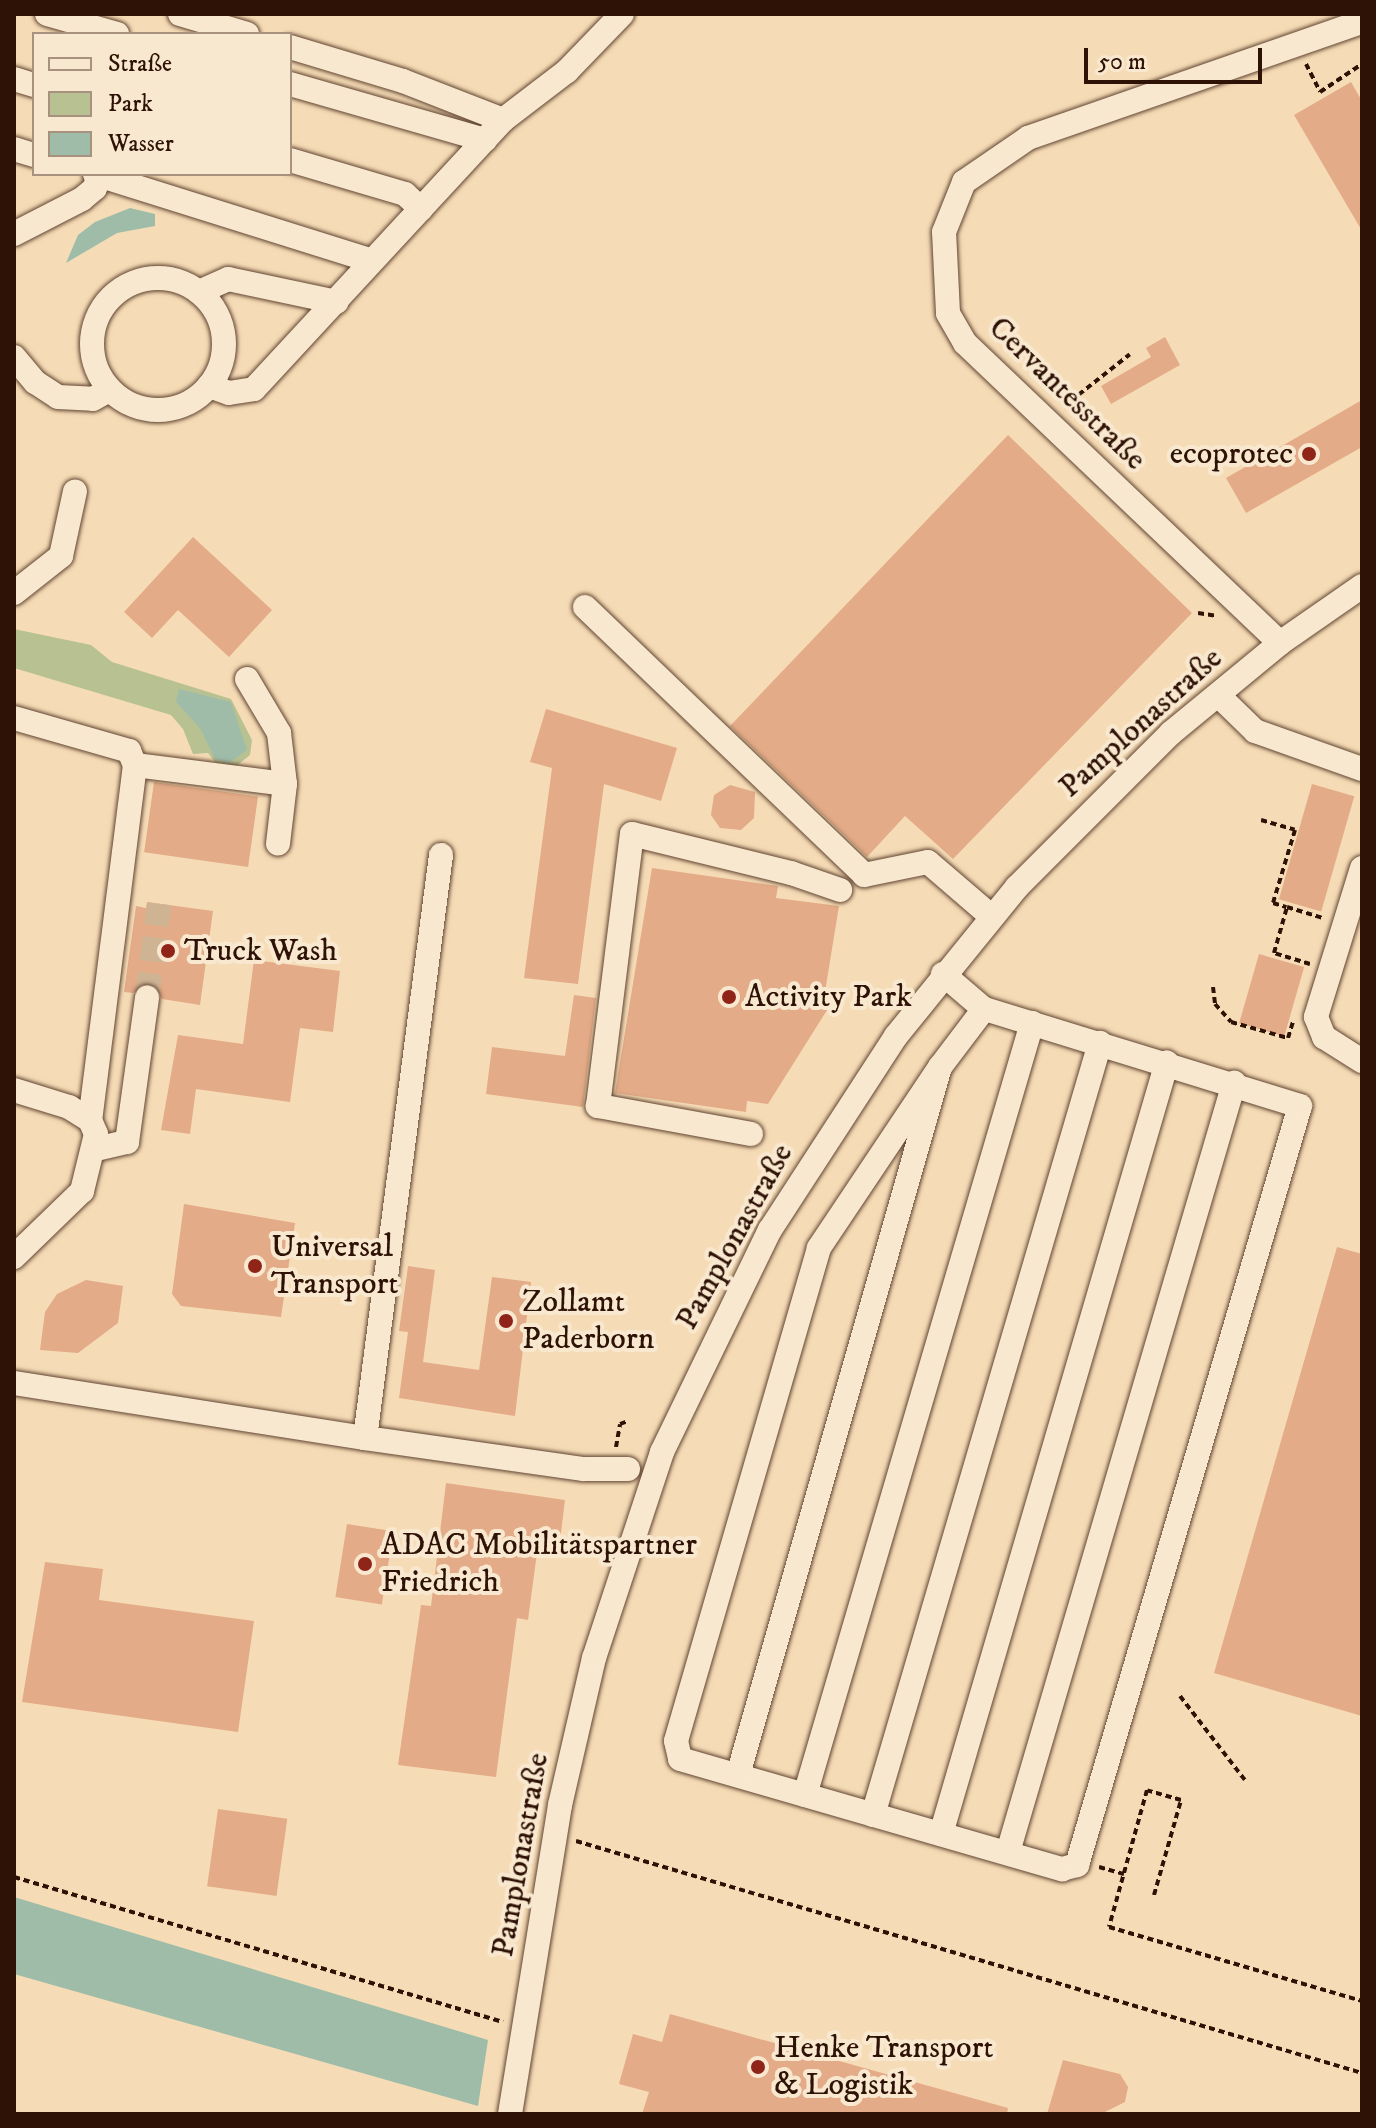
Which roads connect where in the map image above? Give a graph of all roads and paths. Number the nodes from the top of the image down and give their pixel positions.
1 (47, 14) edge
2 (180, 14) edge
3 (622, 14) edge
4 (1362, 22) edge
5 (110, 32) edge
6 (240, 32) edge
7 (292, 48) edge
8 (1362, 64) edge
9 (1307, 65) dead end
10 (292, 85) edge
11 (503, 120) junction
12 (485, 140) junction
13 (292, 161) edge
14 (97, 176) edge
15 (103, 176) edge
16 (421, 209) junction
17 (14, 234) edge
18 (372, 261) junction
19 (199, 292) junction
20 (337, 302) junction
21 (1130, 354) dead end
22 (14, 357) edge
23 (209, 386) junction
24 (109, 390) junction
25 (1085, 390) dead end
26 (75, 491) dead end
27 (1362, 586) edge
28 (14, 593) edge
29 (585, 607) dead end
30 (1198, 613) dead end
31 (1216, 616) dead end
32 (1280, 643) junction
33 (247, 679) dead end
34 (1218, 695) junction
35 (14, 718) edge
36 (135, 765) junction
37 (1362, 769) edge
38 (285, 784) junction
39 (1261, 820) dead end
40 (278, 844) dead end
41 (441, 855) dead end
42 (1362, 868) edge
43 (840, 890) dead end
44 (1287, 907) junction
45 (991, 916) junction
46 (1345, 925) junction
47 (943, 974) junction
48 (1306, 979) dead end
49 (1213, 987) dead end
50 (147, 997) tunnel mouth
51 (984, 1009) junction
52 (1297, 1009) dead end
53 (1032, 1023) junction
54 (1100, 1043) junction
55 (1362, 1061) edge
56 (1167, 1062) junction
57 (940, 1067) junction
58 (1234, 1083) junction
59 (14, 1090) edge
60 (90, 1120) junction
61 (751, 1134) dead end
62 (96, 1149) junction
63 (14, 1257) edge
64 (14, 1383) edge
65 (628, 1421) dead end
66 (620, 1424) dead end
67 (365, 1438) junction
68 (628, 1469) dead end
69 (1180, 1696) dead end
70 (738, 1775) junction
71 (1245, 1780) dead end
72 (805, 1795) junction
73 (873, 1815) junction
74 (941, 1834) junction
75 (576, 1841) dead end
76 (1008, 1852) junction
77 (14, 1877) edge
78 (1154, 1895) dead end
79 (1362, 2001) edge
80 (524, 2026) junction
81 (1362, 2073) edge
82 (510, 2114) edge

1 - 5 street
2 - 6 street
3 - 11 street
4 - 32 street, Cervantesstraße
7 - 11 street
8 - 9 path
10 - 12 street
11 - 12 street
12 - 16 street
13 - 16 street
14 - 17 street
15 - 18 street
16 - 18 street
18 - 20 street
19 - 20 street
19 - 23 street
19 - 24 street
20 - 23 street
21 - 25 path
22 - 24 street
23 - 24 street
26 - 28 street
27 - 32 street, Pamplonastraße
29 - 45 street
30 - 31 path
32 - 34 street, Pamplonastraße
33 - 38 street
34 - 37 street
34 - 45 street, Pamplonastraße
35 - 36 street
36 - 38 street
36 - 60 street
38 - 40 street
39 - 44 path
41 - 67 street
42 - 46 street
43 - 61 street
44 - 46 path
44 - 48 path
45 - 47 street, Pamplonastraße
46 - 55 street
47 - 51 street
47 - 80 street, Pamplonastraße
49 - 52 path
50 - 62 street
51 - 53 street
51 - 57 street
53 - 54 street
53 - 72 street
54 - 56 street
54 - 73 street
56 - 58 street
56 - 74 street
57 - 70 street
57 - 70 street
58 - 76 street
58 - 76 street
59 - 60 street
60 - 62 street
62 - 63 street
64 - 67 street
65 - 66 path
67 - 68 street
69 - 71 path
70 - 72 street
72 - 73 street
73 - 74 street
74 - 76 street
75 - 81 path
77 - 80 path
78 - 79 path
80 - 82 street, Pamplonastraße

